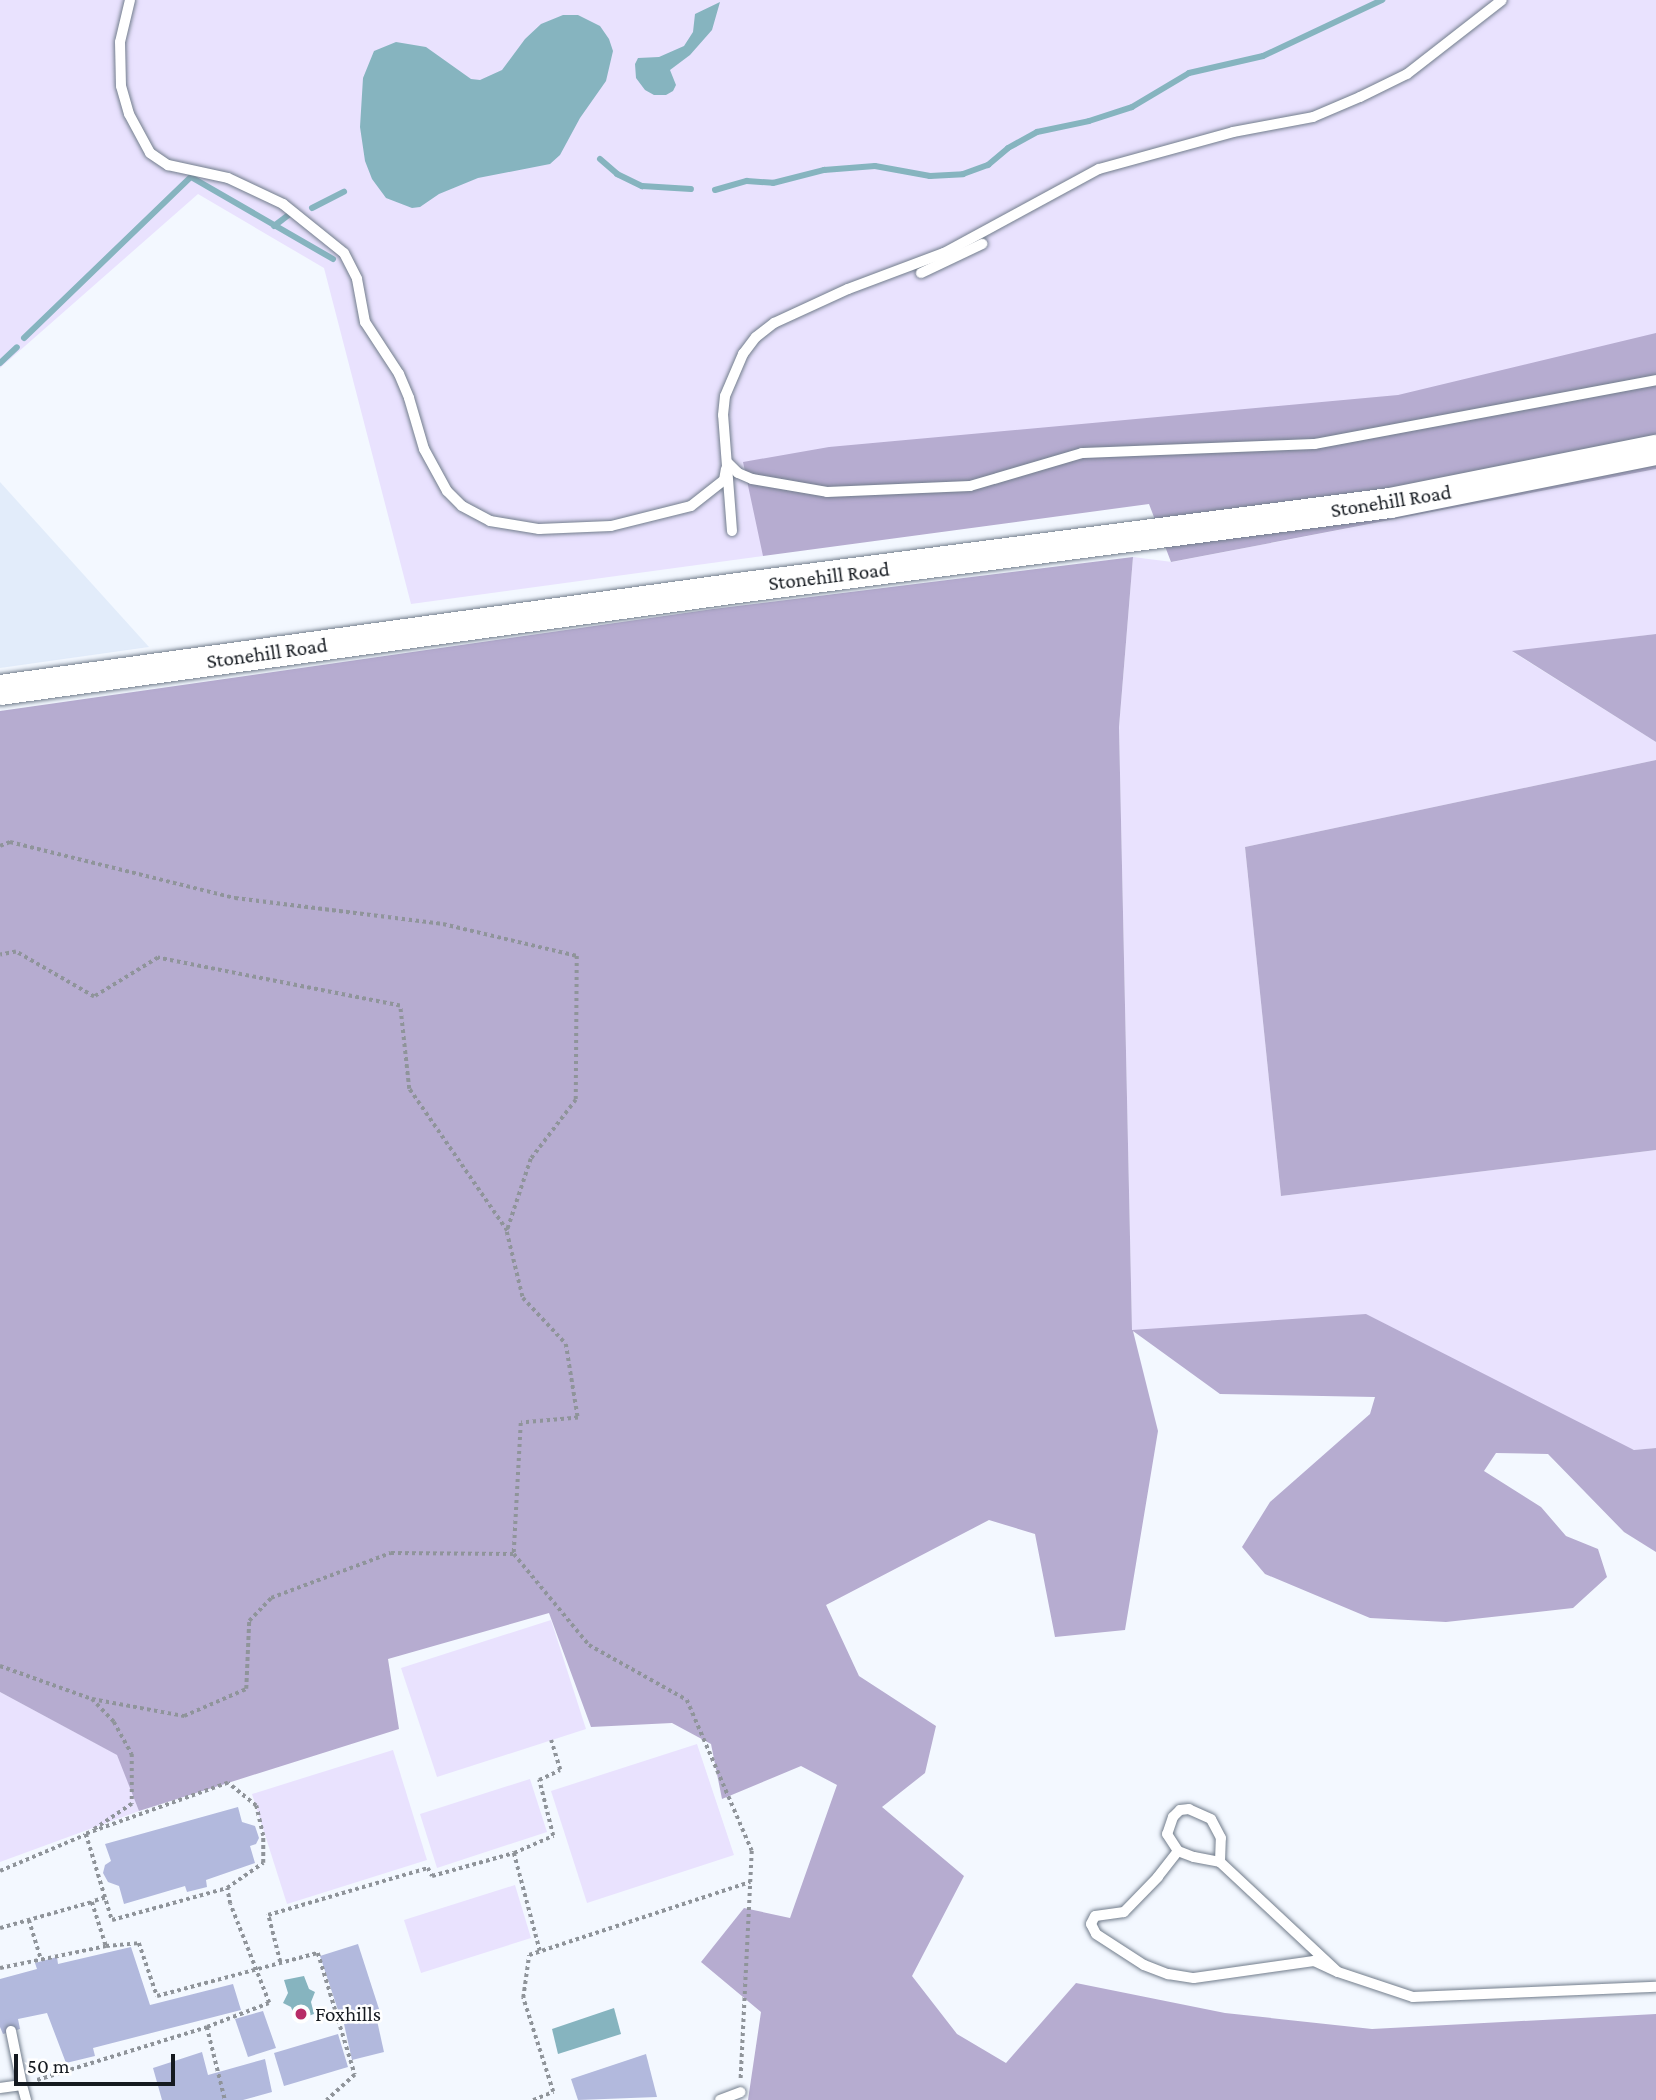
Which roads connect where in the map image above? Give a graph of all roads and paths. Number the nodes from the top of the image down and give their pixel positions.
1 (130, 0) edge
2 (1502, 0) edge
3 (982, 244) dead end
4 (920, 273) dead end
5 (1656, 380) edge
6 (1656, 450) edge
7 (727, 463) junction
8 (732, 531) dead end
9 (0, 690) edge
10 (0, 846) edge
11 (0, 955) edge
12 (507, 1231) junction
13 (514, 1554) junction
14 (0, 1666) edge
15 (92, 1699) junction
16 (551, 1740) dead end
17 (86, 1835) junction
18 (1178, 1851) junction
19 (514, 1853) junction
20 (1220, 1862) junction
21 (0, 1871) edge
22 (750, 1882) junction
23 (227, 1888) junction
24 (105, 1898) junction
25 (92, 1902) junction
26 (29, 1920) junction
27 (0, 1928) edge
28 (106, 1946) junction
29 (540, 1951) junction
30 (41, 1959) junction
31 (280, 1962) junction
32 (0, 1968) edge
33 (256, 1969) junction
34 (1338, 1972) junction
35 (1656, 1987) edge
36 (207, 2027) junction
37 (12, 2031) dead end
38 (22, 2085) junction
39 (0, 2088) edge
40 (741, 2092) joint
41 (26, 2100) edge
42 (225, 2100) edge
43 (327, 2100) edge
44 (533, 2100) edge
45 (720, 2100) edge

1 - 7 lane
2 - 7 lane
3 - 4 lane
5 - 7 lane
6 - 9 street, Stonehill Road
7 - 8 lane
10 - 12 path
11 - 12 path
12 - 13 path
13 - 15 path
13 - 22 path
14 - 15 path
15 - 17 path
16 - 19 path
17 - 21 path
17 - 23 path
17 - 24 path
18 - 20 lane
18 - 20 lane
18 - 34 lane
19 - 29 path
19 - 31 path
20 - 34 lane
22 - 29 path
22 - 40 path
23 - 24 path
23 - 33 path
24 - 25 path
25 - 26 path
25 - 28 path
26 - 27 path
26 - 30 path
28 - 30 path
28 - 33 path
29 - 44 path
30 - 32 path
31 - 33 path
31 - 43 path
33 - 36 path
34 - 35 lane
36 - 38 path
36 - 42 path
37 - 38 lane
38 - 39 lane
38 - 41 lane
40 - 45 lane

